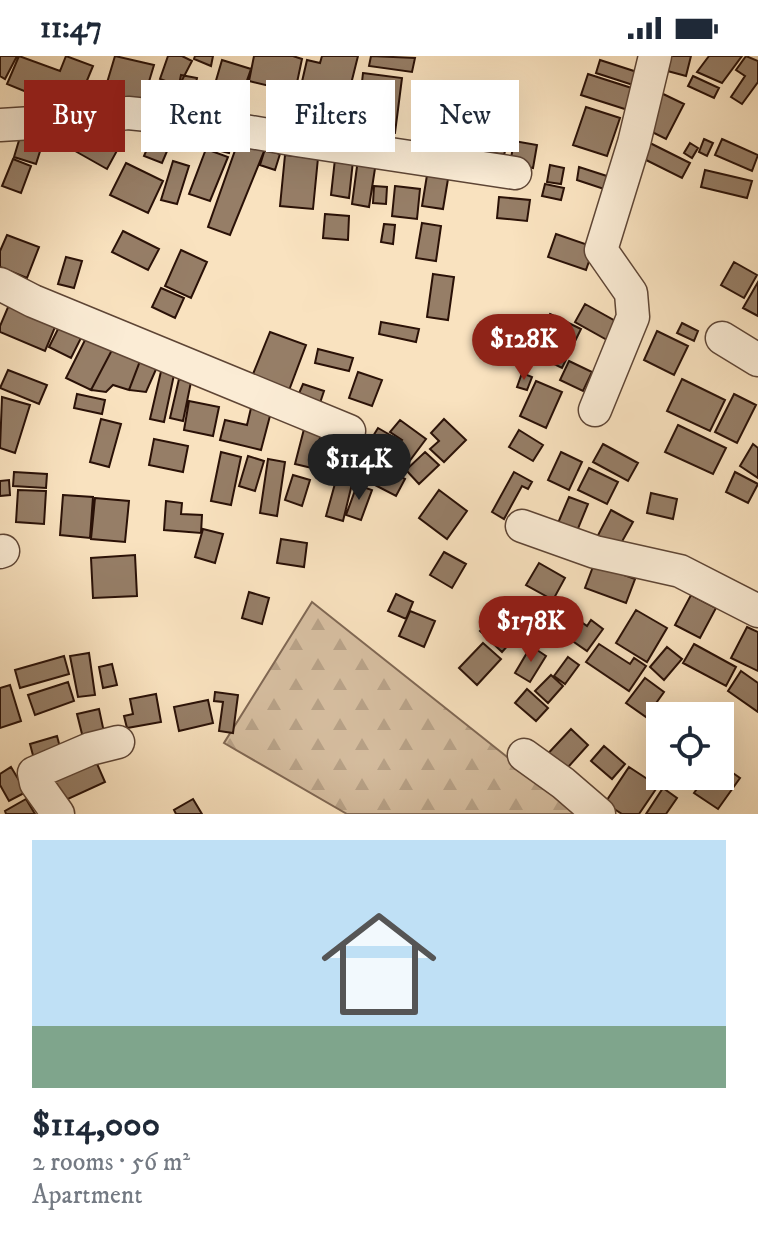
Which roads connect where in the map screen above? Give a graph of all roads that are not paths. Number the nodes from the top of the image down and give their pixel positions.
1 (655, 56) edge
2 (0, 125) edge
3 (515, 173) dead end
4 (0, 284) edge
5 (722, 338) dead end
6 (758, 360) edge
7 (595, 410) dead end
8 (349, 431) dead end
9 (522, 526) dead end
10 (758, 611) edge
11 (118, 742) dead end
12 (524, 755) dead end
13 (58, 814) edge
14 (599, 814) edge

1 - 7 street
2 - 3 street
4 - 8 street
5 - 6 street
9 - 10 street
11 - 13 street
12 - 14 street

